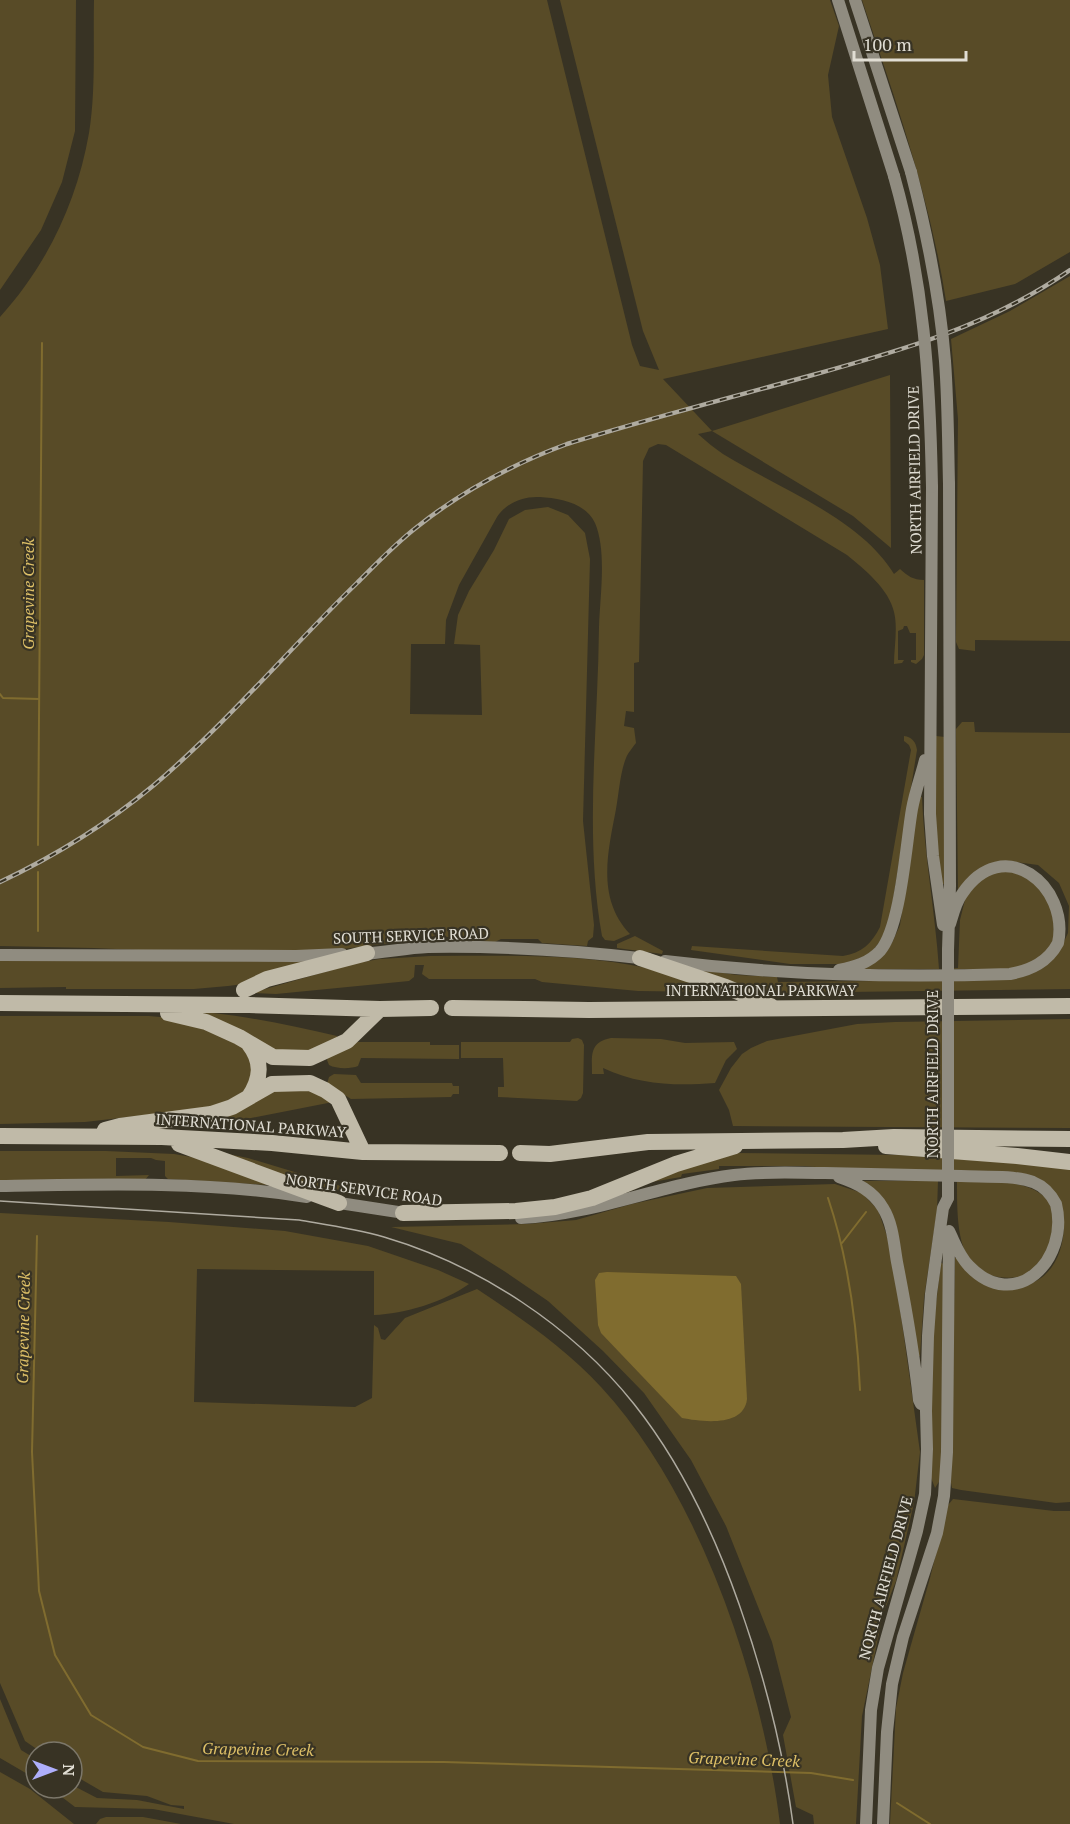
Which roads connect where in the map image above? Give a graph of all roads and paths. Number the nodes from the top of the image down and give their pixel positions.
1 (838, 0) edge
2 (855, 0) edge
3 (929, 744) junction
4 (950, 924) junction
5 (948, 950) junction
6 (368, 953) junction
7 (0, 955) edge
8 (640, 958) junction
9 (822, 975) junction
10 (1070, 998) edge
11 (0, 1003) edge
12 (129, 1005) junction
13 (182, 1005) junction
14 (1009, 1006) junction
15 (1070, 1006) edge
16 (431, 1008) dead end
17 (452, 1008) dead end
18 (380, 1009) junction
19 (778, 1009) junction
20 (249, 1044) junction
21 (319, 1055) junction
22 (319, 1087) junction
23 (249, 1097) junction
24 (0, 1136) edge
25 (87, 1136) junction
26 (162, 1137) junction
27 (1070, 1139) edge
28 (762, 1140) junction
29 (843, 1140) junction
30 (363, 1152) junction
31 (501, 1153) dead end
32 (520, 1153) dead end
33 (1070, 1162) edge
34 (826, 1173) junction
35 (0, 1186) edge
36 (948, 1198) junction
37 (339, 1203) junction
38 (403, 1213) junction
39 (949, 1231) junction
40 (926, 1411) junction
41 (925, 1494) junction
42 (944, 1496) junction
43 (866, 1824) edge
44 (883, 1824) edge

1 - 3 main road, NORTH AIRFIELD DRIVE, bridge
2 - 4 main road, NORTH AIRFIELD DRIVE, bridge
3 - 5 main road, NORTH AIRFIELD DRIVE
3 - 9 main road
4 - 5 main road, NORTH AIRFIELD DRIVE
4 - 9 main road, SOUTH SERVICE ROAD
5 - 36 main road, NORTH AIRFIELD DRIVE, bridge
6 - 7 main road, SOUTH SERVICE ROAD
6 - 8 main road, SOUTH SERVICE ROAD
6 - 13 highway
8 - 9 main road, SOUTH SERVICE ROAD
8 - 19 highway
10 - 14 highway
11 - 12 highway
12 - 13 highway
12 - 20 highway
13 - 18 highway
14 - 15 highway, INTERNATIONAL PARKWAY
14 - 19 highway, INTERNATIONAL PARKWAY
16 - 18 highway
17 - 19 highway, INTERNATIONAL PARKWAY
18 - 21 highway
20 - 21 highway
20 - 23 highway
21 - 22 highway
22 - 23 highway
22 - 30 highway
23 - 25 highway
24 - 25 highway, INTERNATIONAL PARKWAY
25 - 26 highway, INTERNATIONAL PARKWAY
26 - 30 highway, INTERNATIONAL PARKWAY
26 - 37 highway
27 - 29 highway
28 - 29 highway
28 - 32 highway
28 - 38 highway
29 - 33 highway
30 - 31 highway, INTERNATIONAL PARKWAY
34 - 38 main road, NORTH SERVICE ROAD
34 - 39 main road, NORTH SERVICE ROAD
34 - 40 main road
35 - 37 main road, NORTH SERVICE ROAD
36 - 39 main road, NORTH AIRFIELD DRIVE
36 - 40 main road, NORTH AIRFIELD DRIVE
37 - 38 main road, NORTH SERVICE ROAD
39 - 42 main road, NORTH AIRFIELD DRIVE
40 - 41 main road, NORTH AIRFIELD DRIVE
41 - 42 main road
41 - 43 main road, NORTH AIRFIELD DRIVE
42 - 44 main road, NORTH AIRFIELD DRIVE

